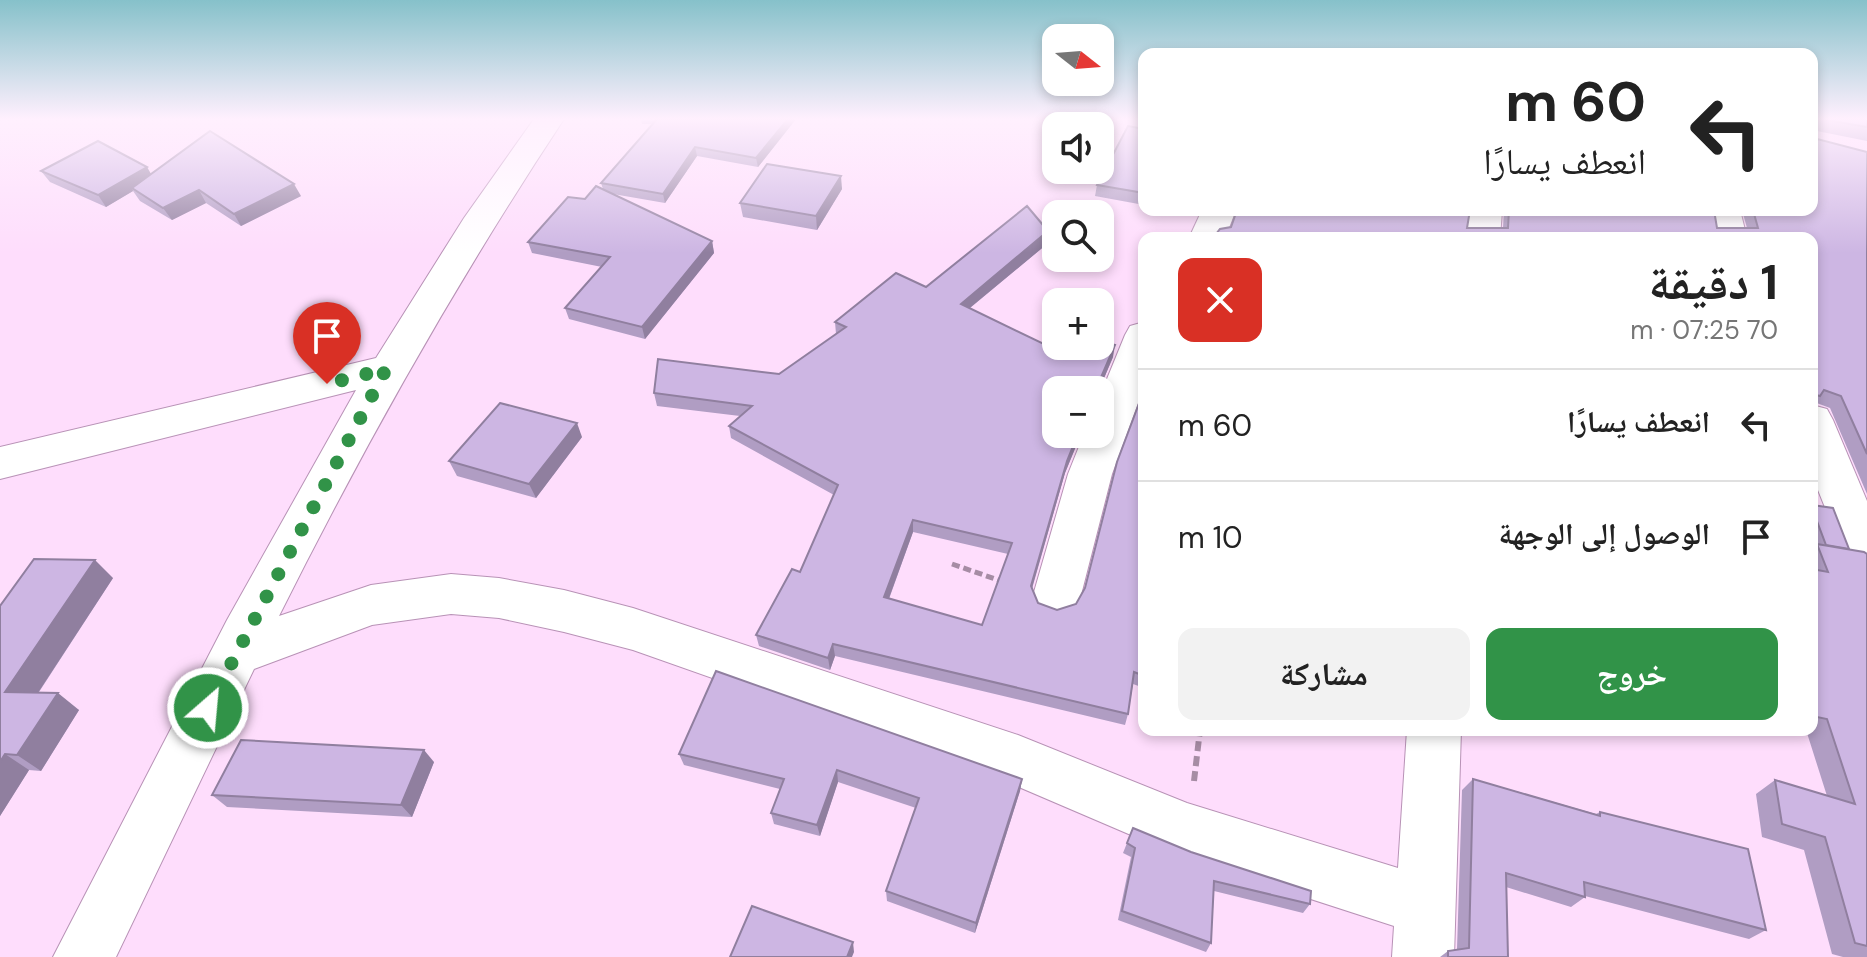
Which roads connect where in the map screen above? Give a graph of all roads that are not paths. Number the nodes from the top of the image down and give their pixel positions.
1 (516, 164) edge
2 (1138, 350) edge
3 (386, 369) junction
4 (1818, 435) edge
5 (0, 463) edge
6 (1867, 557) edge
7 (1056, 599) dead end
8 (236, 653) junction
9 (1434, 736) edge
10 (1424, 932) edge
11 (84, 957) edge

1 - 3 street
2 - 7 street
3 - 5 street
3 - 8 street
4 - 6 street
8 - 10 street
8 - 11 street
9 - 10 street

